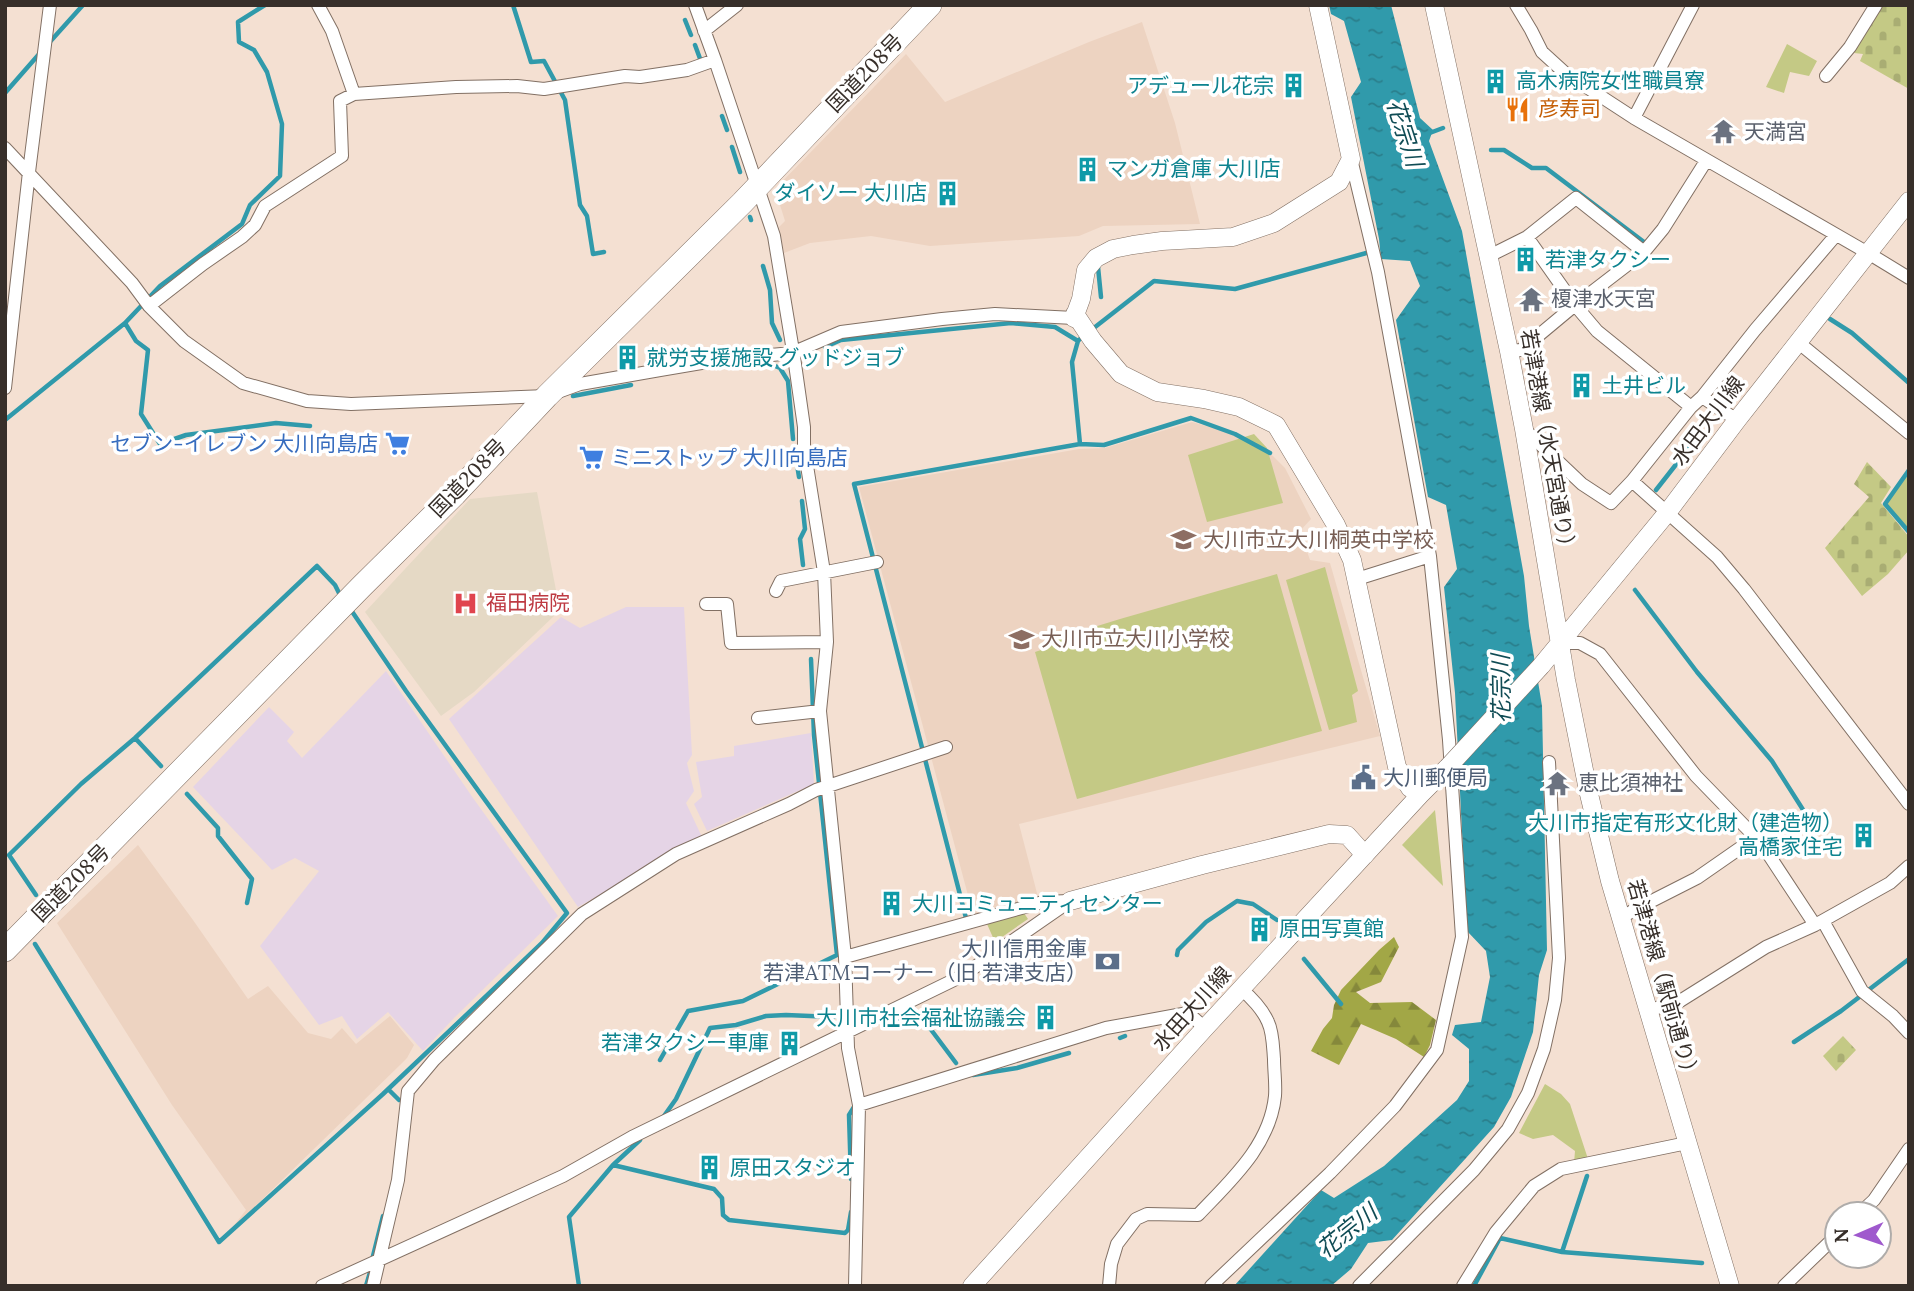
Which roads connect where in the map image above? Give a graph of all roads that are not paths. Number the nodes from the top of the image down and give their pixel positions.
1 (50, 5) edge
2 (318, 5) edge
3 (695, 5) edge
4 (737, 5) edge
5 (930, 5) edge
6 (1318, 5) edge
7 (1434, 5) edge
8 (1516, 5) edge
9 (1693, 5) edge
10 (1876, 5) edge
11 (704, 31) junction
12 (715, 60) junction
13 (1826, 76) dead end
14 (354, 94) junction
15 (1634, 118) junction
16 (5, 148) edge
17 (1350, 159) junction
18 (1706, 161) junction
19 (29, 172) junction
20 (757, 188) junction
21 (1909, 201) edge
22 (1836, 235) junction
23 (1527, 237) junction
24 (1644, 252) junction
25 (1868, 253) junction
26 (1489, 256) junction
27 (1909, 278) edge
28 (146, 302) junction
29 (1575, 305) junction
30 (1075, 316) junction
31 (1799, 343) junction
32 (1509, 351) junction
33 (792, 353) junction
34 (5, 388) edge
35 (547, 396) junction
36 (1702, 397) junction
37 (1691, 407) junction
38 (1737, 420) junction
39 (1524, 429) junction
40 (1909, 433) edge
41 (1632, 481) junction
42 (1667, 513) junction
43 (1430, 556) junction
44 (873, 562) dead end
45 (824, 572) junction
46 (1357, 579) junction
47 (776, 591) dead end
48 (706, 604) dead end
49 (827, 642) junction
50 (1560, 643) junction
51 (820, 711) junction
52 (758, 718) dead end
53 (946, 747) dead end
54 (1549, 762) dead end
55 (822, 789) junction
56 (1420, 794) junction
57 (1909, 804) edge
58 (1756, 837) junction
59 (1365, 855) junction
60 (1909, 866) edge
61 (1070, 901) junction
62 (1621, 918) junction
63 (1819, 923) junction
64 (5, 950) edge
65 (845, 957) junction
66 (1241, 989) junction
67 (1647, 1011) junction
68 (1205, 1028) junction
69 (846, 1032) junction
70 (1909, 1033) edge
71 (859, 1105) junction
72 (1687, 1143) junction
73 (1909, 1149) edge
74 (1874, 1200) edge
75 (1823, 1248) edge
76 (380, 1259) junction
77 (321, 1286) edge
78 (373, 1286) edge
79 (855, 1286) edge
80 (972, 1286) edge
81 (1109, 1286) edge
82 (1212, 1286) edge
83 (1359, 1286) edge
84 (1463, 1286) edge
85 (1730, 1286) edge
86 (1784, 1286) edge

1 - 19 street
2 - 14 street
3 - 11 street
4 - 11 street
5 - 20 highway, 国道208号
6 - 17 main road
7 - 26 main road, 若津港線（水天宮通り）
8 - 15 street
9 - 15 street
10 - 13 street
11 - 12 street
12 - 14 street
12 - 20 street
14 - 28 street
15 - 18 street
16 - 19 street
17 - 30 main road
17 - 43 street
18 - 22 street
18 - 24 street
19 - 28 street
19 - 34 street
20 - 33 street
20 - 35 highway, 国道208号
21 - 25 main road, 水田大川線
22 - 25 street
22 - 36 street
23 - 24 street
23 - 26 street
23 - 29 street
24 - 29 street
25 - 27 street
25 - 31 main road, 水田大川線
26 - 32 main road, 若津港線（水天宮通り）
28 - 35 street
29 - 32 street
29 - 37 street
30 - 33 street
30 - 46 main road
31 - 38 main road, 水田大川線
31 - 40 street
32 - 39 main road, 若津港線（水天宮通り）
33 - 35 street
33 - 45 street
35 - 64 highway, 国道208号
36 - 37 street
36 - 38 street
37 - 41 street
38 - 42 main road, 水田大川線
39 - 41 street
39 - 50 main road, 若津港線（水天宮通り）
41 - 42 street
42 - 50 main road, 水田大川線
42 - 57 street
43 - 46 street
43 - 82 street
44 - 45 street
45 - 47 street
45 - 49 street
46 - 56 main road
48 - 49 street
49 - 51 street
50 - 56 main road, 水田大川線, bridge
50 - 58 street
50 - 62 main road, 若津港線（駅前通り）
51 - 52 street
51 - 55 street
53 - 55 street
54 - 83 street
55 - 65 street
55 - 76 street
56 - 59 main road, 水田大川線
58 - 62 street
58 - 63 street
59 - 61 main road
59 - 66 main road, 水田大川線
60 - 63 street
61 - 65 street
61 - 69 street
62 - 67 main road, 若津港線（駅前通り）
63 - 67 street
63 - 70 street
65 - 69 street
66 - 68 main road, 水田大川線
66 - 81 street
67 - 72 main road, 若津港線（駅前通り）
68 - 71 street
68 - 80 main road, 水田大川線
69 - 71 street
69 - 76 street
71 - 79 street
72 - 84 street
72 - 85 main road, 若津港線（駅前通り）
73 - 74 street
75 - 86 street
76 - 77 street
76 - 78 street

